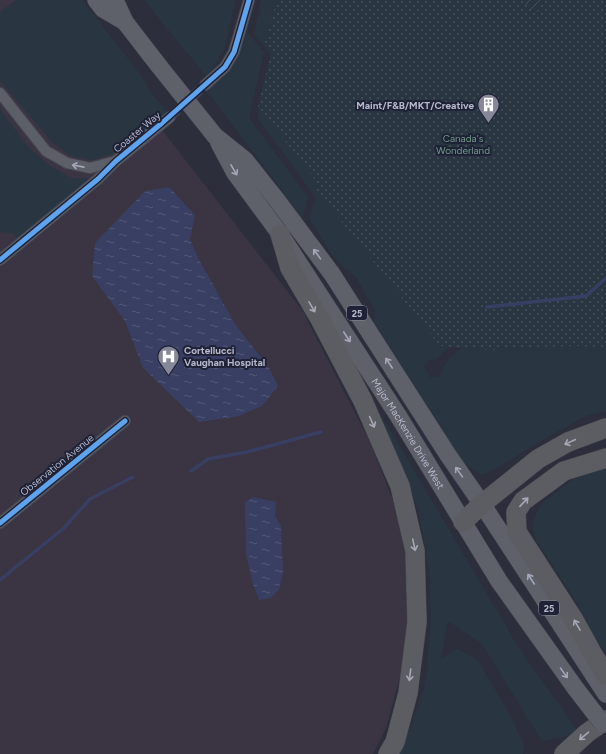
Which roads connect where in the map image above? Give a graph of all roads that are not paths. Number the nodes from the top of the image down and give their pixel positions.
1 (96, 0) edge
2 (115, 0) edge
3 (248, 0) edge
4 (125, 22) junction
5 (205, 85) tunnel mouth
6 (0, 93) edge
7 (170, 117) tunnel mouth
8 (215, 136) junction
9 (116, 161) junction
10 (280, 234) junction
11 (0, 260) edge
12 (125, 421) dead end
13 (606, 428) edge
14 (606, 458) edge
15 (482, 504) junction
16 (463, 522) junction
17 (0, 523) edge
18 (605, 673) edge
19 (606, 694) edge
20 (605, 726) edge
21 (388, 754) edge
22 (564, 754) edge

1 - 4 main road, Major MacKenzie Drive West / 25
2 - 4 main road, Major MacKenzie Drive West / 25
3 - 5 street
4 - 8 main road, Major MacKenzie Drive West / 25, bridge
9 -> 6 street, Coaster Way
7 - 9 street, Coaster Way
8 -> 10 main road, Major MacKenzie Drive West / 25
15 -> 8 main road, Major MacKenzie Drive West / 25
9 - 11 street
10 -> 16 main road, Major MacKenzie Drive West / 25
10 -> 21 highway
12 - 17 street, Observation Avenue
13 -> 15 highway
18 -> 14 highway
15 - 16 highway
19 -> 15 main road, Major MacKenzie Drive West / 25
16 -> 20 main road, Major MacKenzie Drive West / 25, bridge
20 -> 22 highway

